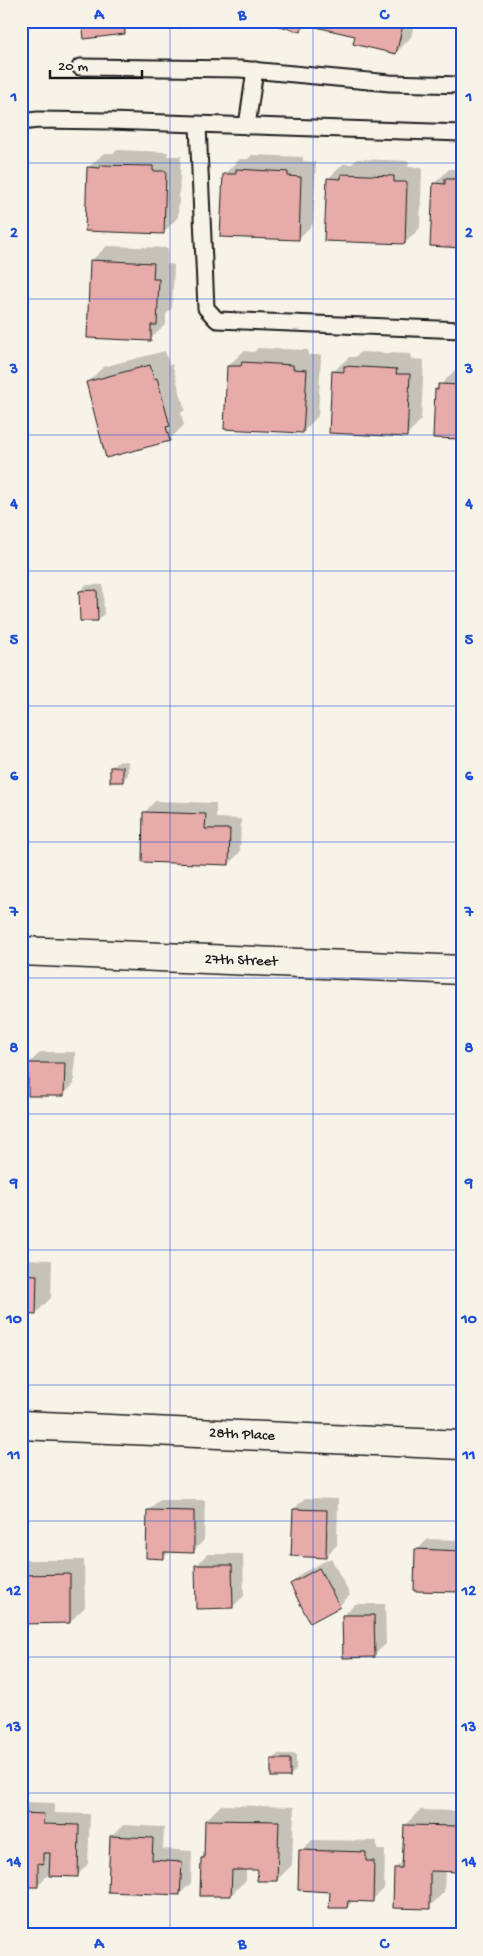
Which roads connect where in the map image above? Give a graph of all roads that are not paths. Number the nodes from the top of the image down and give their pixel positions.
1 (80, 67) dead end
2 (255, 70) junction
3 (462, 84) edge
4 (21, 122) edge
5 (198, 124) junction
6 (247, 126) junction
7 (462, 133) edge
8 (462, 330) edge
9 (21, 951) edge
10 (462, 970) edge
11 (21, 1425) edge
12 (462, 1445) edge

1 - 2 lane
2 - 3 lane
2 - 6 lane
4 - 5 lane
5 - 6 lane
5 - 8 lane
6 - 7 lane
9 - 10 street, 27th Street
11 - 12 street, 28th Place

